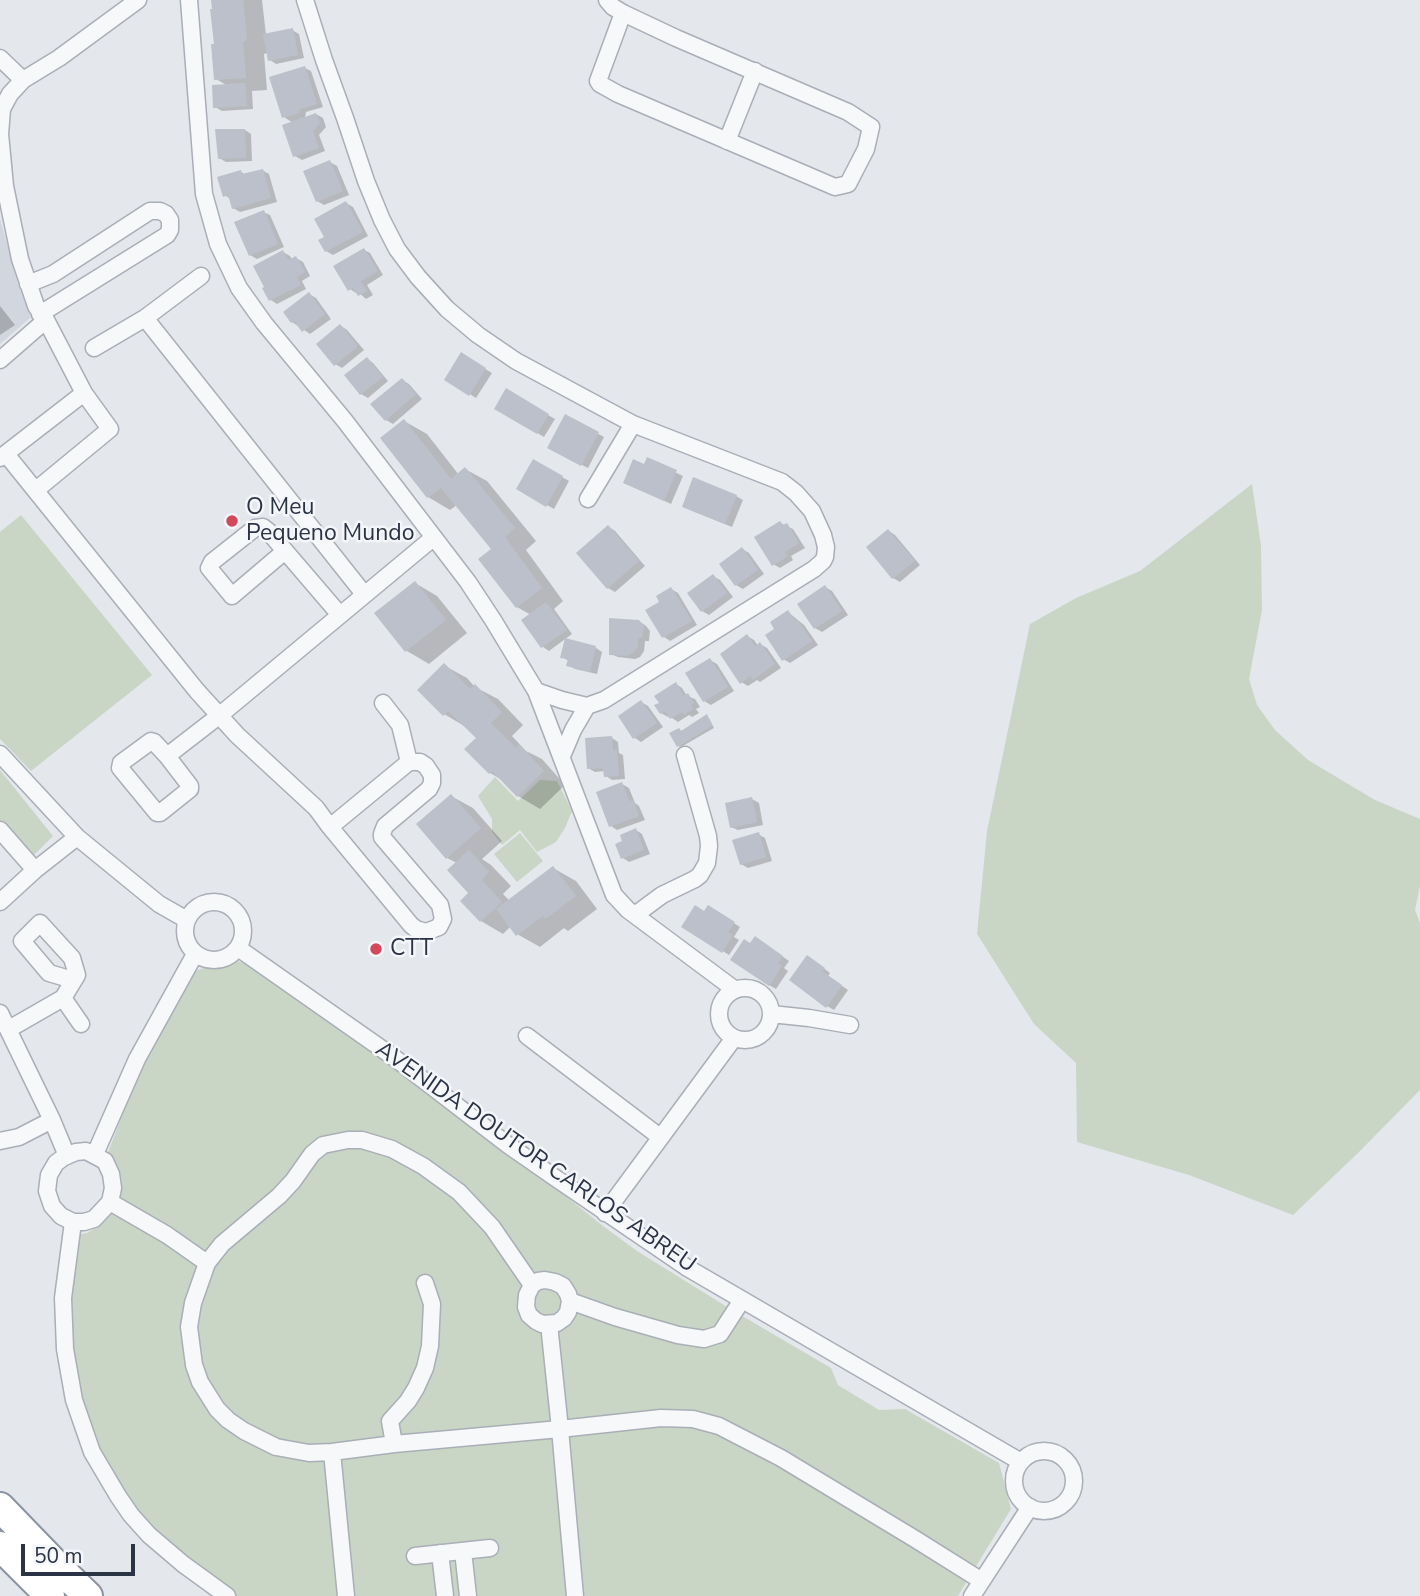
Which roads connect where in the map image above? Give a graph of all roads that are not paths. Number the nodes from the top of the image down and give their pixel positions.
1 (138, 0) edge
2 (189, 0) edge
3 (305, 0) edge
4 (607, 0) edge
5 (623, 13) junction
6 (0, 58) edge
7 (755, 71) junction
8 (23, 80) junction
9 (727, 142) junction
10 (201, 276) dead end
11 (28, 284) junction
12 (43, 317) junction
13 (145, 318) junction
14 (94, 348) dead end
15 (0, 360) edge
16 (84, 393) junction
17 (633, 424) junction
18 (3, 456) edge
19 (36, 491) junction
20 (588, 499) dead end
21 (433, 538) junction
22 (285, 551) junction
23 (364, 594) junction
24 (340, 615) junction
25 (536, 691) junction
26 (383, 703) dead end
27 (587, 706) junction
28 (220, 715) junction
29 (0, 754) edge
30 (685, 755) dead end
31 (167, 756) junction
32 (562, 756) junction
33 (409, 762) junction
34 (330, 827) junction
35 (0, 830) edge
36 (77, 837) junction
37 (34, 870) junction
38 (0, 902) edge
39 (635, 915) junction
40 (187, 920) junction
41 (237, 948) junction
42 (195, 954) junction
43 (72, 983) dead end
44 (734, 989) junction
45 (63, 998) junction
46 (771, 1014) junction
47 (3, 1019) edge
48 (81, 1024) dead end
49 (850, 1025) dead end
50 (527, 1036) dead end
51 (734, 1038) junction
52 (52, 1120) junction
53 (660, 1138) junction
54 (0, 1141) edge
55 (94, 1154) junction
56 (67, 1156) junction
57 (110, 1202) junction
58 (605, 1213) junction
59 (73, 1222) junction
60 (207, 1263) junction
61 (425, 1283) dead end
62 (532, 1285) junction
63 (742, 1300) junction
64 (570, 1301) junction
65 (549, 1324) junction
66 (560, 1429) junction
67 (394, 1444) junction
68 (332, 1452) junction
69 (1021, 1462) junction
70 (0, 1507) edge
71 (1030, 1507) junction
72 (0, 1546) edge
73 (490, 1548) dead end
74 (463, 1551) junction
75 (440, 1553) junction
76 (415, 1556) dead end
77 (982, 1581) junction
78 (50, 1596) edge
79 (88, 1596) edge
80 (227, 1596) edge
81 (346, 1596) edge
82 (445, 1596) edge
83 (468, 1596) edge
84 (575, 1596) edge
85 (972, 1596) edge

1 - 8 street
2 - 21 street
3 - 17 street
4 - 5 street
5 - 7 street
5 - 9 street
6 - 8 street
7 - 9 street
7 - 9 street
8 - 11 street
10 - 13 street
11 - 12 street
11 - 12 street
12 - 15 street
12 - 16 street
13 - 14 street
13 - 23 street
16 - 18 street
16 - 19 street
17 - 20 street
17 - 27 street
18 - 19 street
19 - 28 street
21 - 23 street
21 - 25 street
22 - 22 street
22 - 24 street
23 - 24 street
24 - 28 street
25 - 27 street
25 - 32 street
26 - 33 street
27 - 32 street
28 - 31 street
28 - 34 street
29 - 36 street
30 - 39 street
31 - 31 street
32 - 39 street
33 - 34 street
33 - 34 street
35 - 37 street
36 - 37 street
36 - 40 street
37 - 38 street
39 - 44 street
40 - 41 street
40 - 42 street
41 - 42 street
41 - 58 street, AVENIDA DOUTOR CARLOS ABREU
42 - 55 street
43 - 45 street
44 - 46 street
44 - 51 street
45 - 47 street
45 - 48 street
46 - 49 street
46 - 51 street
47 - 52 street
50 - 53 street
51 - 53 street
52 - 54 street
52 - 56 street
53 - 58 street
55 - 56 street
55 - 57 street
56 - 59 street
57 - 59 street
57 - 60 street
58 - 63 street, AVENIDA DOUTOR CARLOS ABREU
59 - 80 street
60 - 62 street
60 - 68 street
61 - 67 street
62 - 64 street
62 - 65 street
63 - 64 street
63 - 69 street, AVENIDA DOUTOR CARLOS ABREU
64 - 65 street
65 - 66 street
66 - 67 street
66 - 77 street
66 - 84 street
67 - 68 street
68 - 81 street
69 - 71 street
69 - 71 street
70 - 79 highway
71 - 77 street
72 - 78 highway
73 - 74 street
74 - 75 street
74 - 83 street
75 - 76 street
75 - 82 street
77 - 85 street

